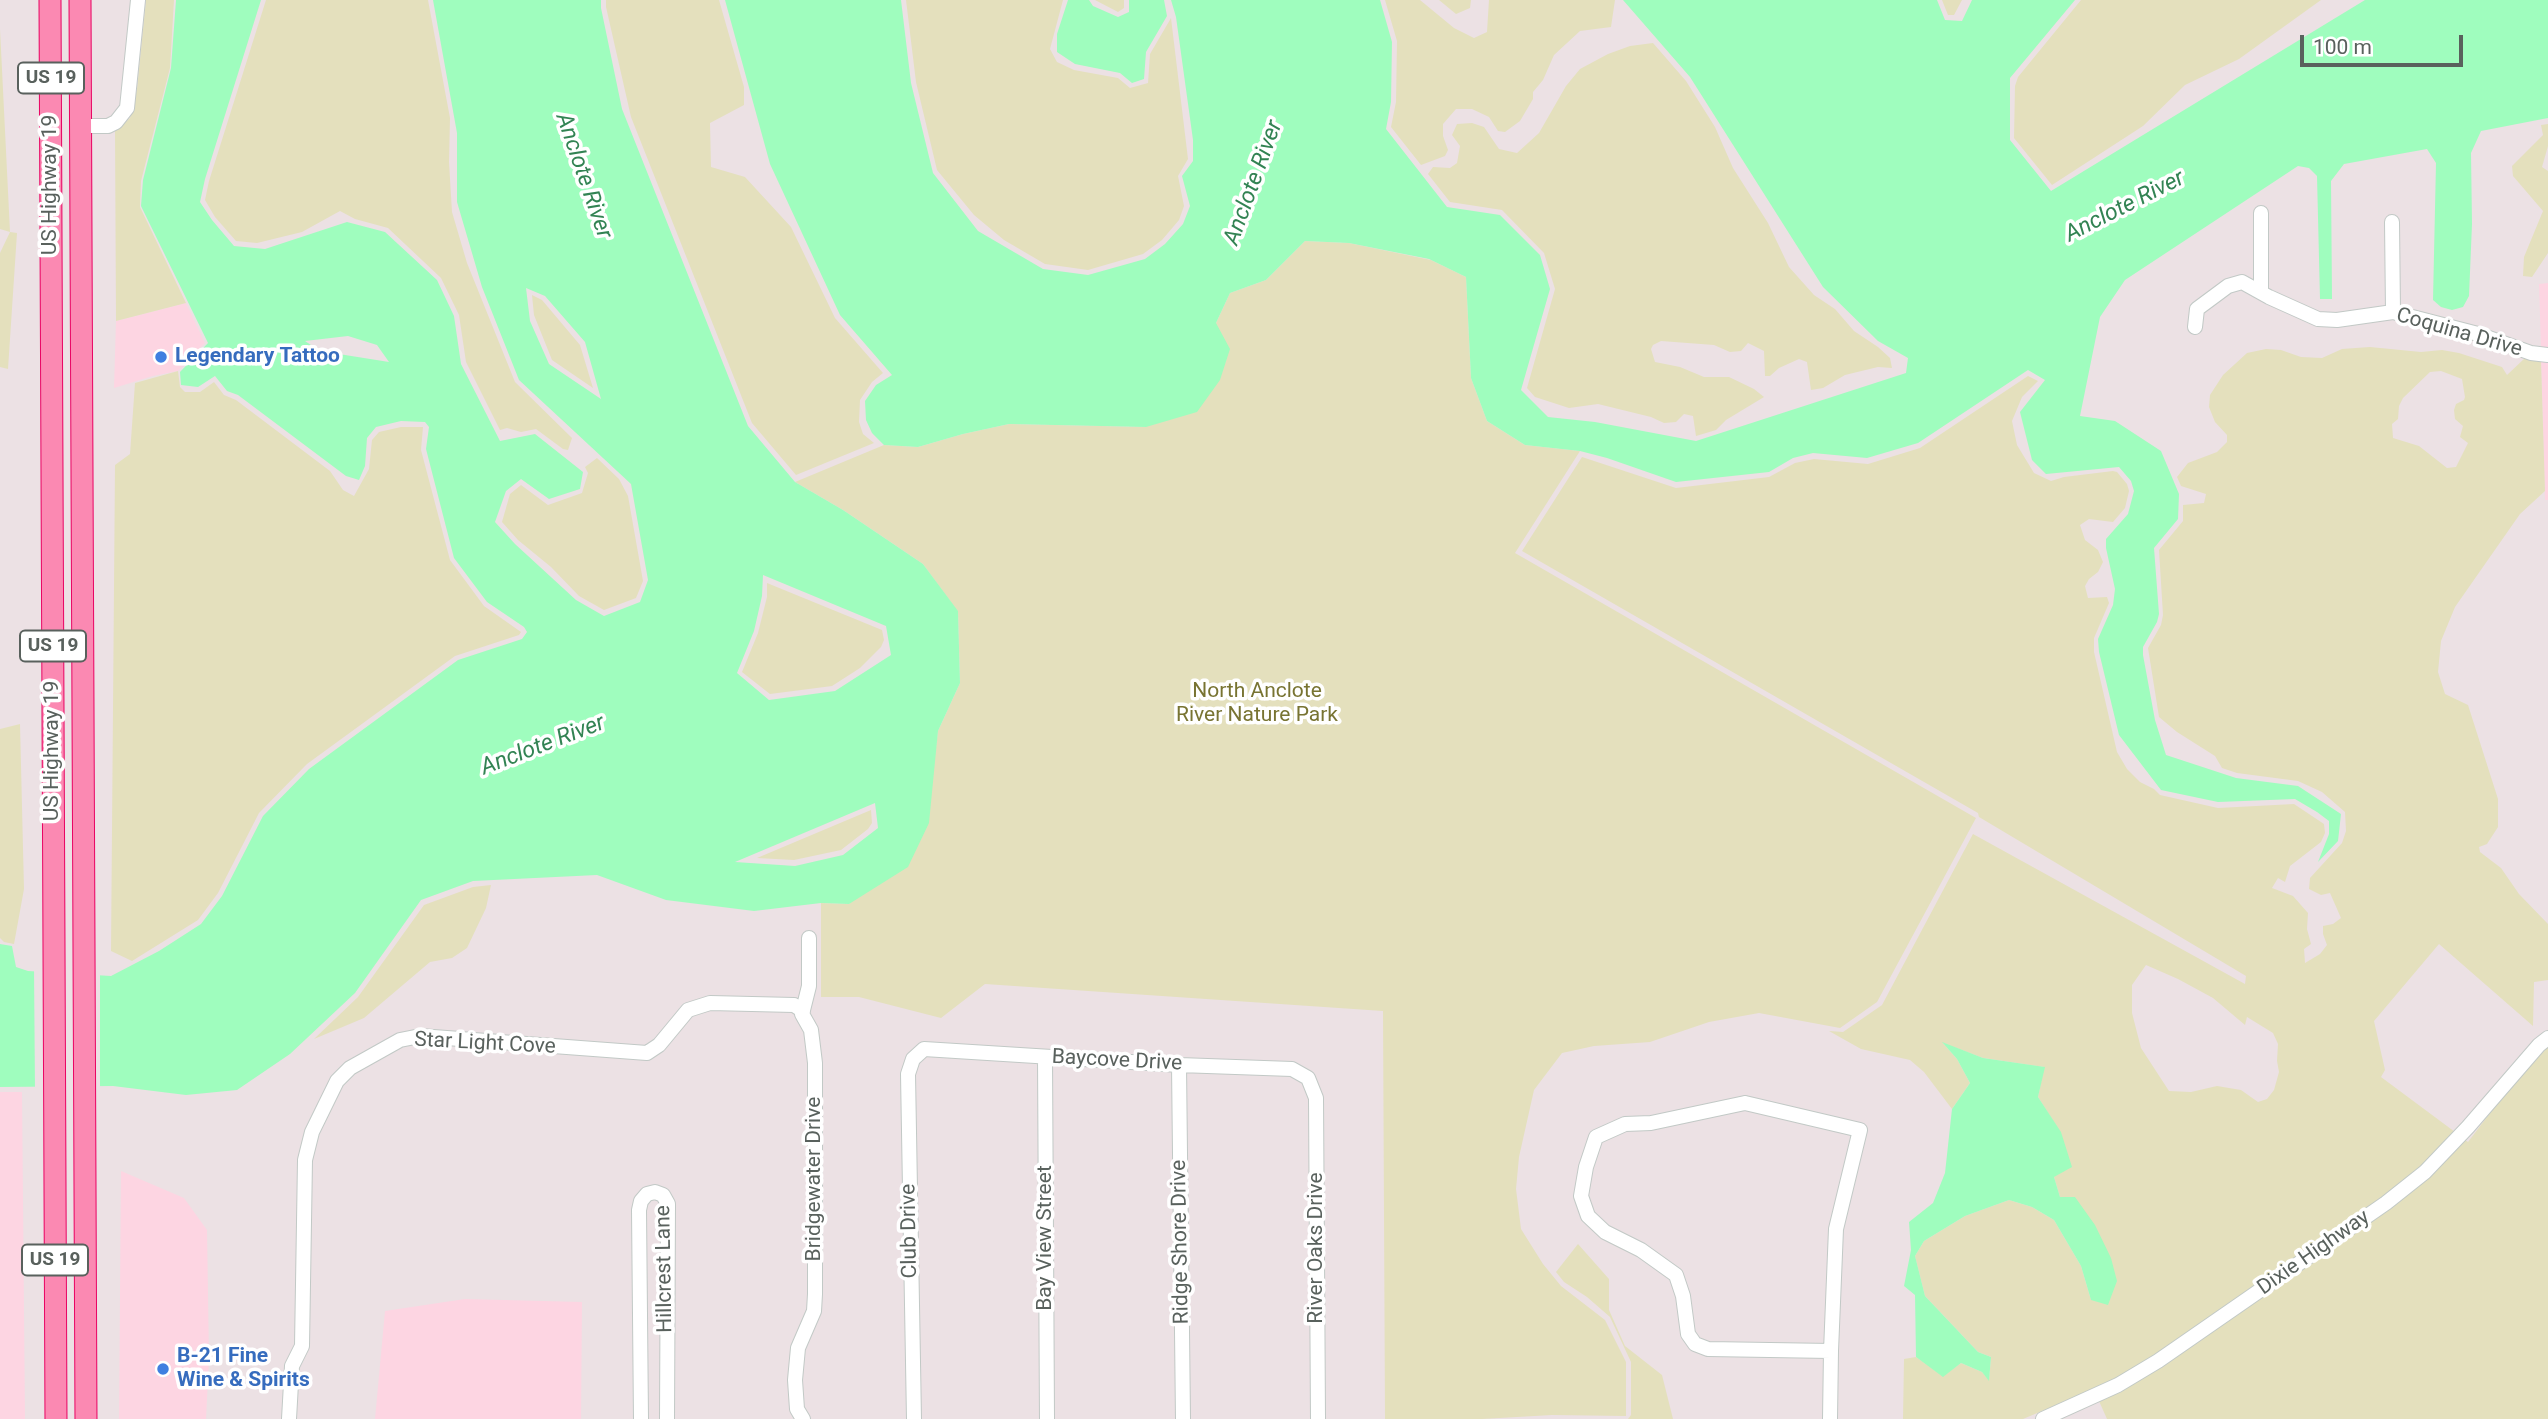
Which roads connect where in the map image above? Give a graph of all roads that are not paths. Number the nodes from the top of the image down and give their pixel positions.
1 (50, 0) edge
2 (80, 0) edge
3 (138, 0) edge
4 (81, 126) junction
5 (2261, 213) dead end
6 (2392, 222) dead end
7 (2261, 292) junction
8 (2393, 313) junction
9 (2195, 327) dead end
10 (52, 334) junction
11 (2548, 355) edge
12 (82, 379) junction
13 (809, 938) dead end
14 (803, 1011) junction
15 (2548, 1038) edge
16 (923, 1049) joint
17 (1045, 1057) junction
18 (1179, 1065) junction
19 (1308, 1078) joint
20 (1831, 1351) junction
21 (56, 1419) edge
22 (86, 1419) edge
23 (289, 1419) edge
24 (641, 1419) edge
25 (667, 1419) edge
26 (803, 1419) edge
27 (914, 1419) edge
28 (1047, 1419) edge
29 (1183, 1419) edge
30 (1318, 1419) edge
31 (1830, 1419) edge
32 (2043, 1419) edge

1 - 10 highway, US Highway 19 / US 19
2 - 4 highway, US Highway 19 / US 19
3 - 4 street
4 - 12 highway, US Highway 19 / US 19
5 - 7 street
6 - 8 street
7 - 8 street, Coquina Drive
7 - 9 street, Coquina Drive
8 - 11 street, Coquina Drive
10 - 12 highway
10 - 21 highway, US Highway 19 / US 19
12 - 22 highway, US Highway 19 / US 19
13 - 14 street, Bridgewater Drive
14 - 23 street, Star Light Cove
14 - 26 street, Bridgewater Drive
15 - 32 street, Dixie Highway
16 - 17 street, Baycove Drive
16 - 27 street, Club Drive
17 - 18 street, Baycove Drive
17 - 28 street, Bay View Street
18 - 19 street, Baycove Drive
18 - 29 street, Ridge Shore Drive
19 - 30 street, River Oaks Drive
20 - 20 street
20 - 31 street
24 - 25 street, Hillcrest Lane

